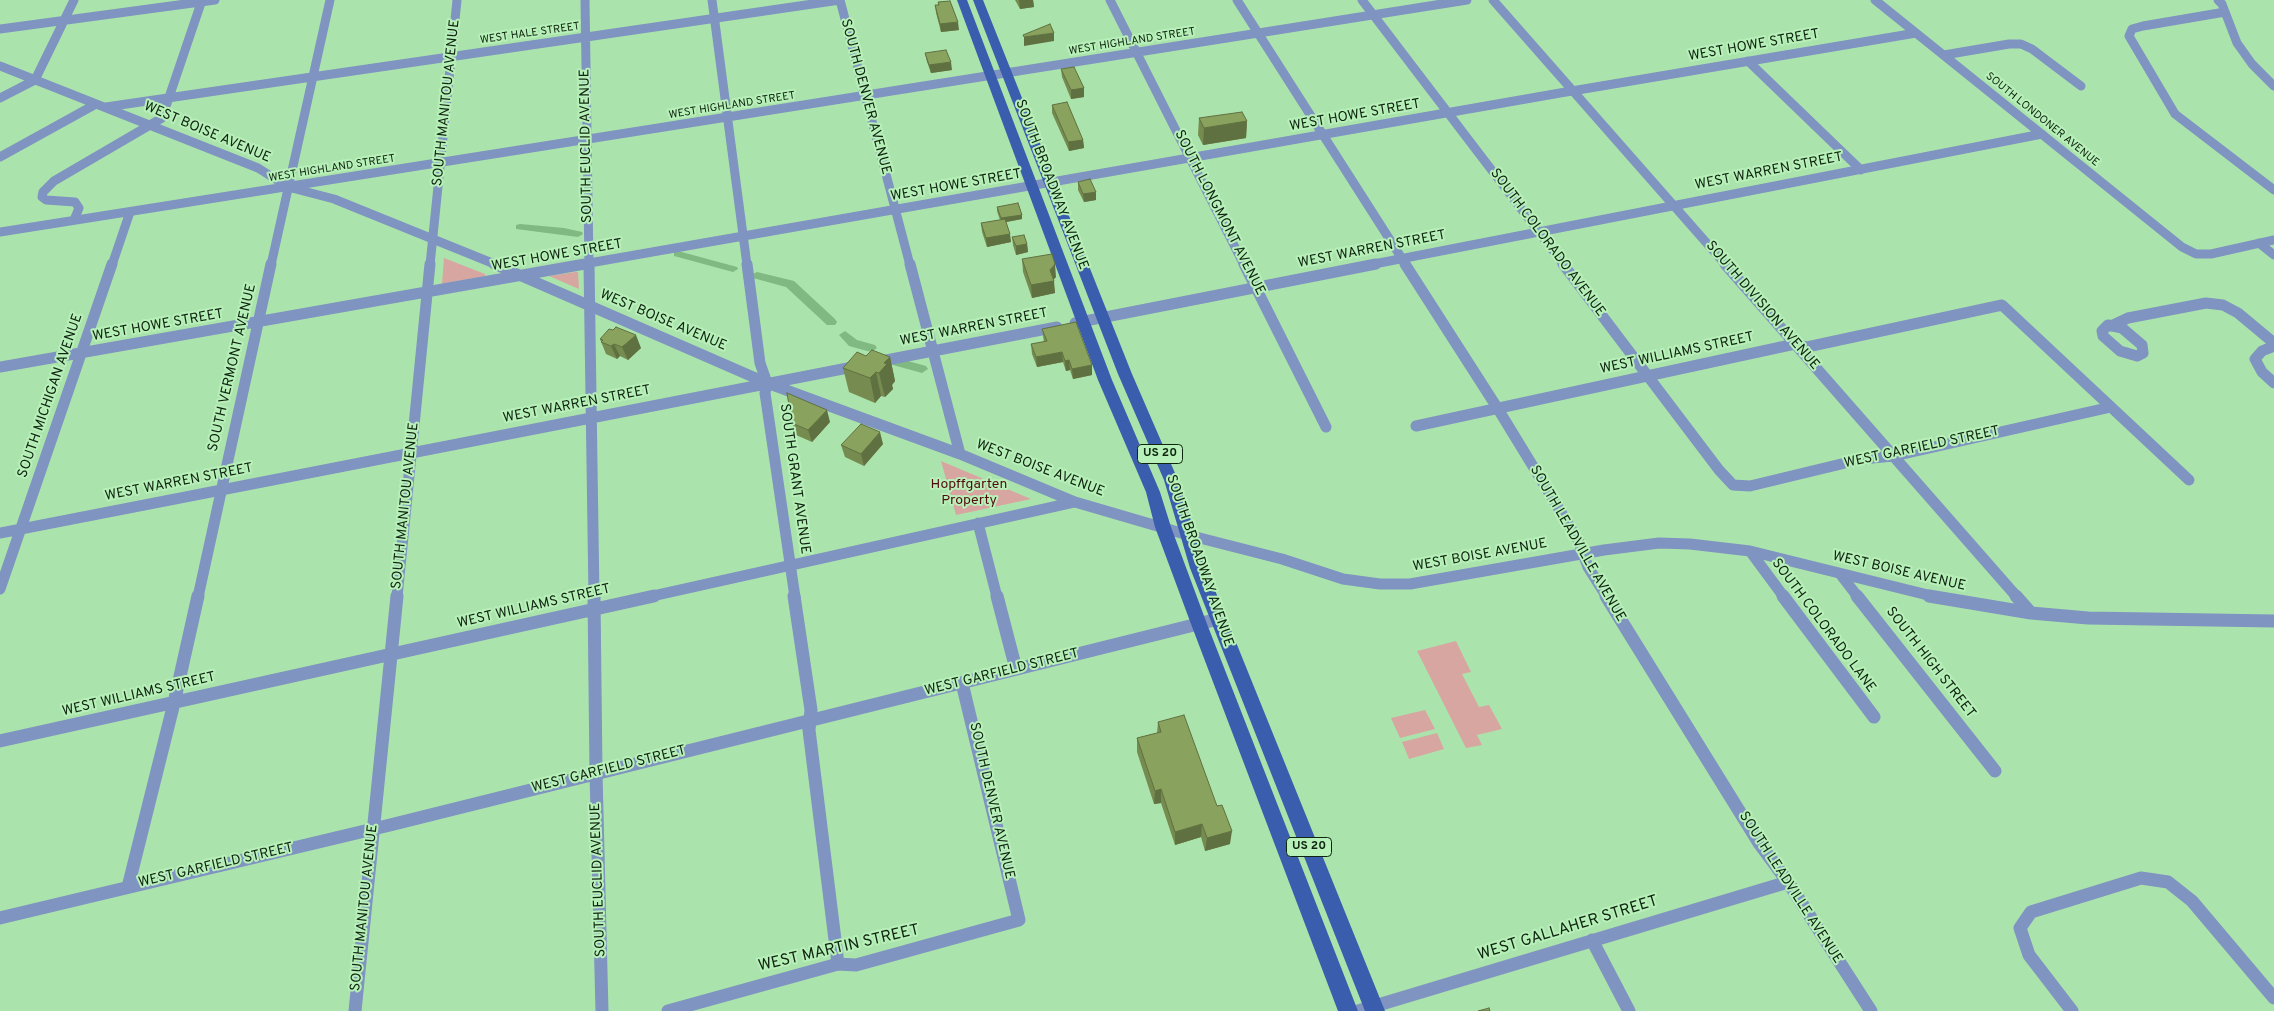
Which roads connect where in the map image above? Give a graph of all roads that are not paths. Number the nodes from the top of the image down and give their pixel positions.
1 (74, 0) edge
2 (215, 0) edge
3 (330, 0) edge
4 (457, 0) edge
5 (585, 0) edge
6 (712, 0) edge
7 (840, 0) edge
8 (962, 0) edge
9 (978, 0) edge
10 (1110, 0) edge
11 (1237, 0) edge
12 (1362, 0) edge
13 (1467, 0) edge
14 (1493, 0) edge
15 (1875, 0) edge
16 (2218, 0) edge
17 (202, 1) edge
18 (2225, 12) junction
19 (1373, 15) junction
20 (714, 18) junction
21 (65, 20) junction
22 (0, 29) edge
23 (1258, 33) junction
24 (1916, 33) junction
25 (586, 37) junction
26 (1137, 52) junction
27 (1944, 55) junction
28 (452, 56) junction
29 (1748, 61) junction
30 (0, 66) edge
31 (1007, 73) junction
32 (312, 76) junction
33 (991, 76) junction
34 (35, 80) junction
35 (2082, 86) dead end
36 (2274, 86) edge
37 (1573, 91) junction
38 (865, 96) junction
39 (168, 97) junction
40 (0, 98) edge
41 (100, 106) junction
42 (1448, 113) junction
43 (728, 118) junction
44 (152, 125) junction
45 (2042, 134) junction
46 (1323, 135) junction
47 (588, 140) junction
48 (0, 158) edge
49 (1192, 158) junction
50 (441, 163) junction
51 (1861, 170) junction
52 (1050, 183) junction
53 (1032, 186) junction
54 (288, 187) junction
55 (2274, 190) edge
56 (1674, 206) junction
57 (895, 210) junction
58 (130, 212) junction
59 (74, 220) junction
60 (0, 232) edge
61 (1539, 233) junction
62 (744, 236) junction
63 (433, 240) junction
64 (2274, 240) edge
65 (2259, 243) junction
66 (2274, 255) edge
67 (1402, 259) junction
68 (589, 264) junction
69 (522, 276) junction
70 (1256, 288) junction
71 (428, 292) junction
72 (589, 305) junction
73 (1103, 318) junction
74 (258, 322) junction
75 (1083, 322) junction
76 (2111, 326) dead end
77 (1795, 344) junction
78 (2274, 344) edge
79 (932, 351) junction
80 (81, 353) junction
81 (0, 367) edge
82 (1648, 376) junction
83 (767, 383) junction
84 (2274, 383) edge
85 (2111, 407) junction
86 (1498, 408) junction
87 (591, 418) junction
88 (1416, 426) dead end
89 (1326, 427) dead end
90 (412, 453) junction
91 (960, 454) junction
92 (1894, 456) junction
93 (2189, 480) dead end
94 (1733, 485) joint
95 (221, 490) junction
96 (1075, 502) junction
97 (978, 523) junction
98 (1163, 527) junction
99 (21, 529) junction
100 (0, 533) edge
101 (1188, 535) junction
102 (1750, 552) junction
103 (1583, 554) junction
104 (790, 565) junction
105 (1841, 575) junction
106 (0, 589) edge
107 (595, 609) junction
108 (2031, 614) junction
109 (1218, 619) junction
110 (2274, 621) edge
111 (1199, 624) junction
112 (392, 654) junction
113 (1016, 669) junction
114 (962, 683) junction
115 (174, 703) junction
116 (1874, 717) dead end
117 (810, 720) junction
118 (0, 742) edge
119 (1995, 771) dead end
120 (596, 773) junction
121 (374, 829) junction
122 (1788, 882) junction
123 (128, 887) junction
124 (0, 918) edge
125 (1019, 920) joint
126 (1592, 940) junction
127 (838, 964) junction
128 (2274, 998) edge
129 (1369, 1009) edge
130 (355, 1011) edge
131 (602, 1011) edge
132 (668, 1011) edge
133 (1348, 1011) edge
134 (1629, 1011) edge
135 (1871, 1011) edge
136 (2072, 1011) edge

1 - 21 street
2 - 17 street
3 - 32 street, SOUTH VERMONT AVENUE
4 - 28 street, SOUTH MANITOU AVENUE
5 - 25 street, SOUTH EUCLID AVENUE
6 - 20 street, SOUTH GRANT AVENUE
7 - 20 street, WEST HALE STREET
7 - 38 street, SOUTH DENVER AVENUE
8 - 33 main road, SOUTH BROADWAY AVENUE / US 20
9 - 31 main road, SOUTH BROADWAY AVENUE / US 20
10 - 26 street, SOUTH LONGMONT AVENUE
11 - 23 street, SOUTH LEADVILLE AVENUE
12 - 19 street, SOUTH COLORADO AVENUE
13 - 19 street, WEST HIGHLAND STREET
14 - 37 street, SOUTH DIVISION AVENUE
15 - 24 street, SOUTH LONDONER AVENUE
16 - 18 street
17 - 21 street
17 - 39 street
18 - 36 street
18 - 55 street
19 - 23 street, WEST HIGHLAND STREET
19 - 42 street, SOUTH COLORADO AVENUE
20 - 25 street, WEST HALE STREET
20 - 43 street, SOUTH GRANT AVENUE
21 - 22 street
21 - 34 street
23 - 26 street, WEST HIGHLAND STREET
23 - 46 street, SOUTH LEADVILLE AVENUE
24 - 27 street, SOUTH LONDONER AVENUE
24 - 29 street, WEST HOWE STREET
25 - 28 street, WEST HALE STREET
25 - 47 street, SOUTH EUCLID AVENUE
26 - 31 street, WEST HIGHLAND STREET
26 - 49 street, SOUTH LONGMONT AVENUE
27 - 35 street
27 - 45 street, SOUTH LONDONER AVENUE
28 - 32 street, WEST HALE STREET
28 - 50 street, SOUTH MANITOU AVENUE
29 - 37 street, WEST HOWE STREET
29 - 51 street
30 - 34 street, WEST BOISE AVENUE
31 - 33 street, WEST HIGHLAND STREET
31 - 52 main road, SOUTH BROADWAY AVENUE / US 20
32 - 39 street, WEST HALE STREET
32 - 54 street, SOUTH VERMONT AVENUE
33 - 38 street, WEST HIGHLAND STREET
33 - 53 main road, SOUTH BROADWAY AVENUE / US 20
34 - 40 street
34 - 41 street, WEST BOISE AVENUE
37 - 42 street, WEST HOWE STREET
37 - 56 street, SOUTH DIVISION AVENUE
38 - 43 street, WEST HIGHLAND STREET
38 - 57 street, SOUTH DENVER AVENUE
39 - 41 street, WEST HALE STREET
39 - 44 street
41 - 44 street, WEST BOISE AVENUE
41 - 48 street
42 - 46 street, WEST HOWE STREET
42 - 61 street, SOUTH COLORADO AVENUE
43 - 47 street, WEST HIGHLAND STREET
43 - 62 street, SOUTH GRANT AVENUE
44 - 54 street, WEST BOISE AVENUE
44 - 59 street
45 - 51 street, WEST WARREN STREET
45 - 65 street, SOUTH LONDONER AVENUE
46 - 49 street, WEST HOWE STREET
46 - 67 street, SOUTH LEADVILLE AVENUE
47 - 50 street, WEST HIGHLAND STREET
47 - 68 street, SOUTH EUCLID AVENUE
49 - 52 street, WEST HOWE STREET
49 - 70 street, SOUTH LONGMONT AVENUE
50 - 54 street, WEST HIGHLAND STREET
50 - 63 street, SOUTH MANITOU AVENUE
51 - 56 street, WEST WARREN STREET
52 - 53 street, WEST HOWE STREET
52 - 73 main road, SOUTH BROADWAY AVENUE / US 20
53 - 57 street, WEST HOWE STREET
53 - 75 main road, SOUTH BROADWAY AVENUE / US 20
54 - 58 street, WEST HIGHLAND STREET
54 - 63 street, WEST BOISE AVENUE
54 - 74 street, SOUTH VERMONT AVENUE
56 - 61 street, WEST WARREN STREET
56 - 77 street, SOUTH DIVISION AVENUE
57 - 62 street, WEST HOWE STREET
57 - 79 street, SOUTH DENVER AVENUE
58 - 59 street, WEST HIGHLAND STREET
58 - 80 street, SOUTH MICHIGAN AVENUE
59 - 60 street, WEST HIGHLAND STREET
61 - 67 street, WEST WARREN STREET
61 - 82 street, SOUTH COLORADO AVENUE
62 - 68 street, WEST HOWE STREET
62 - 83 street, SOUTH GRANT AVENUE
63 - 69 street, WEST BOISE AVENUE
63 - 71 street, SOUTH MANITOU AVENUE
64 - 65 street
65 - 66 street
67 - 70 street, WEST WARREN STREET
67 - 86 street, SOUTH LEADVILLE AVENUE
68 - 69 street, WEST HOWE STREET
68 - 72 street, SOUTH EUCLID AVENUE
69 - 71 street, WEST HOWE STREET
69 - 72 street, WEST BOISE AVENUE
70 - 73 street, WEST WARREN STREET
70 - 89 street, SOUTH LONGMONT AVENUE
71 - 74 street, WEST HOWE STREET
71 - 90 street, SOUTH MANITOU AVENUE
72 - 83 street, WEST BOISE AVENUE
72 - 87 street, SOUTH EUCLID AVENUE
73 - 75 street, WEST WARREN STREET
73 - 101 main road, SOUTH BROADWAY AVENUE / US 20
74 - 80 street, WEST HOWE STREET
74 - 95 street, SOUTH VERMONT AVENUE
75 - 79 street, WEST WARREN STREET
75 - 98 main road, SOUTH BROADWAY AVENUE / US 20
76 - 78 street
77 - 82 street, WEST WILLIAMS STREET
77 - 85 street, WEST WILLIAMS STREET
77 - 92 street, SOUTH DIVISION AVENUE
78 - 84 street
79 - 83 street, WEST WARREN STREET
79 - 91 street, SOUTH DENVER AVENUE
80 - 81 street, WEST HOWE STREET
80 - 99 street, SOUTH MICHIGAN AVENUE
82 - 86 street, WEST WILLIAMS STREET
82 - 94 street, SOUTH COLORADO AVENUE
83 - 87 street, WEST WARREN STREET
83 - 91 street, WEST BOISE AVENUE
83 - 104 street, SOUTH GRANT AVENUE
85 - 92 street, WEST GARFIELD STREET
85 - 93 street
86 - 88 street, WEST WILLIAMS STREET
86 - 103 street, SOUTH LEADVILLE AVENUE
87 - 90 street, WEST WARREN STREET
87 - 107 street, SOUTH EUCLID AVENUE
90 - 95 street, WEST WARREN STREET
90 - 112 street, SOUTH MANITOU AVENUE
91 - 96 street, WEST BOISE AVENUE
92 - 94 street, WEST GARFIELD STREET
92 - 108 street, SOUTH DIVISION AVENUE
95 - 99 street, WEST WARREN STREET
95 - 115 street, SOUTH VERMONT AVENUE
96 - 97 street, WEST WILLIAMS STREET
96 - 98 street, WEST BOISE AVENUE
97 - 104 street, WEST WILLIAMS STREET
97 - 113 street
98 - 101 street, WEST BOISE AVENUE
98 - 111 main road, SOUTH BROADWAY AVENUE / US 20
99 - 100 street, WEST WARREN STREET
99 - 106 street, SOUTH MICHIGAN AVENUE
101 - 103 street, WEST BOISE AVENUE
101 - 109 main road, SOUTH BROADWAY AVENUE / US 20
102 - 103 street, WEST BOISE AVENUE
102 - 105 street, WEST BOISE AVENUE
102 - 116 street, SOUTH COLORADO LANE
103 - 122 street, SOUTH LEADVILLE AVENUE
104 - 107 street, WEST WILLIAMS STREET
104 - 117 street, SOUTH GRANT AVENUE
105 - 108 street, WEST BOISE AVENUE
105 - 119 street, SOUTH HIGH STREET
107 - 112 street, WEST WILLIAMS STREET
107 - 120 street, SOUTH EUCLID AVENUE
108 - 110 street, WEST BOISE AVENUE
109 - 111 street, WEST GARFIELD STREET
109 - 129 main road, SOUTH BROADWAY AVENUE / US 20
111 - 113 street, WEST GARFIELD STREET
111 - 133 main road, SOUTH BROADWAY AVENUE / US 20
112 - 115 street, WEST WILLIAMS STREET
112 - 121 street, SOUTH MANITOU AVENUE
113 - 114 street, WEST GARFIELD STREET
114 - 117 street, WEST GARFIELD STREET
114 - 125 street, SOUTH DENVER AVENUE
115 - 118 street, WEST WILLIAMS STREET
115 - 123 street, SOUTH VERMONT AVENUE
117 - 120 street, WEST GARFIELD STREET
117 - 127 street, SOUTH GRANT AVENUE
120 - 121 street, WEST GARFIELD STREET
120 - 131 street, SOUTH EUCLID AVENUE
121 - 123 street, WEST GARFIELD STREET
121 - 130 street, SOUTH MANITOU AVENUE
122 - 126 street, WEST GALLAHER STREET
122 - 135 street, SOUTH LEADVILLE AVENUE
123 - 124 street, WEST GARFIELD STREET
125 - 127 street, WEST MARTIN STREET
126 - 129 street, WEST GALLAHER STREET
126 - 134 street
127 - 132 street, WEST MARTIN STREET
128 - 136 street

